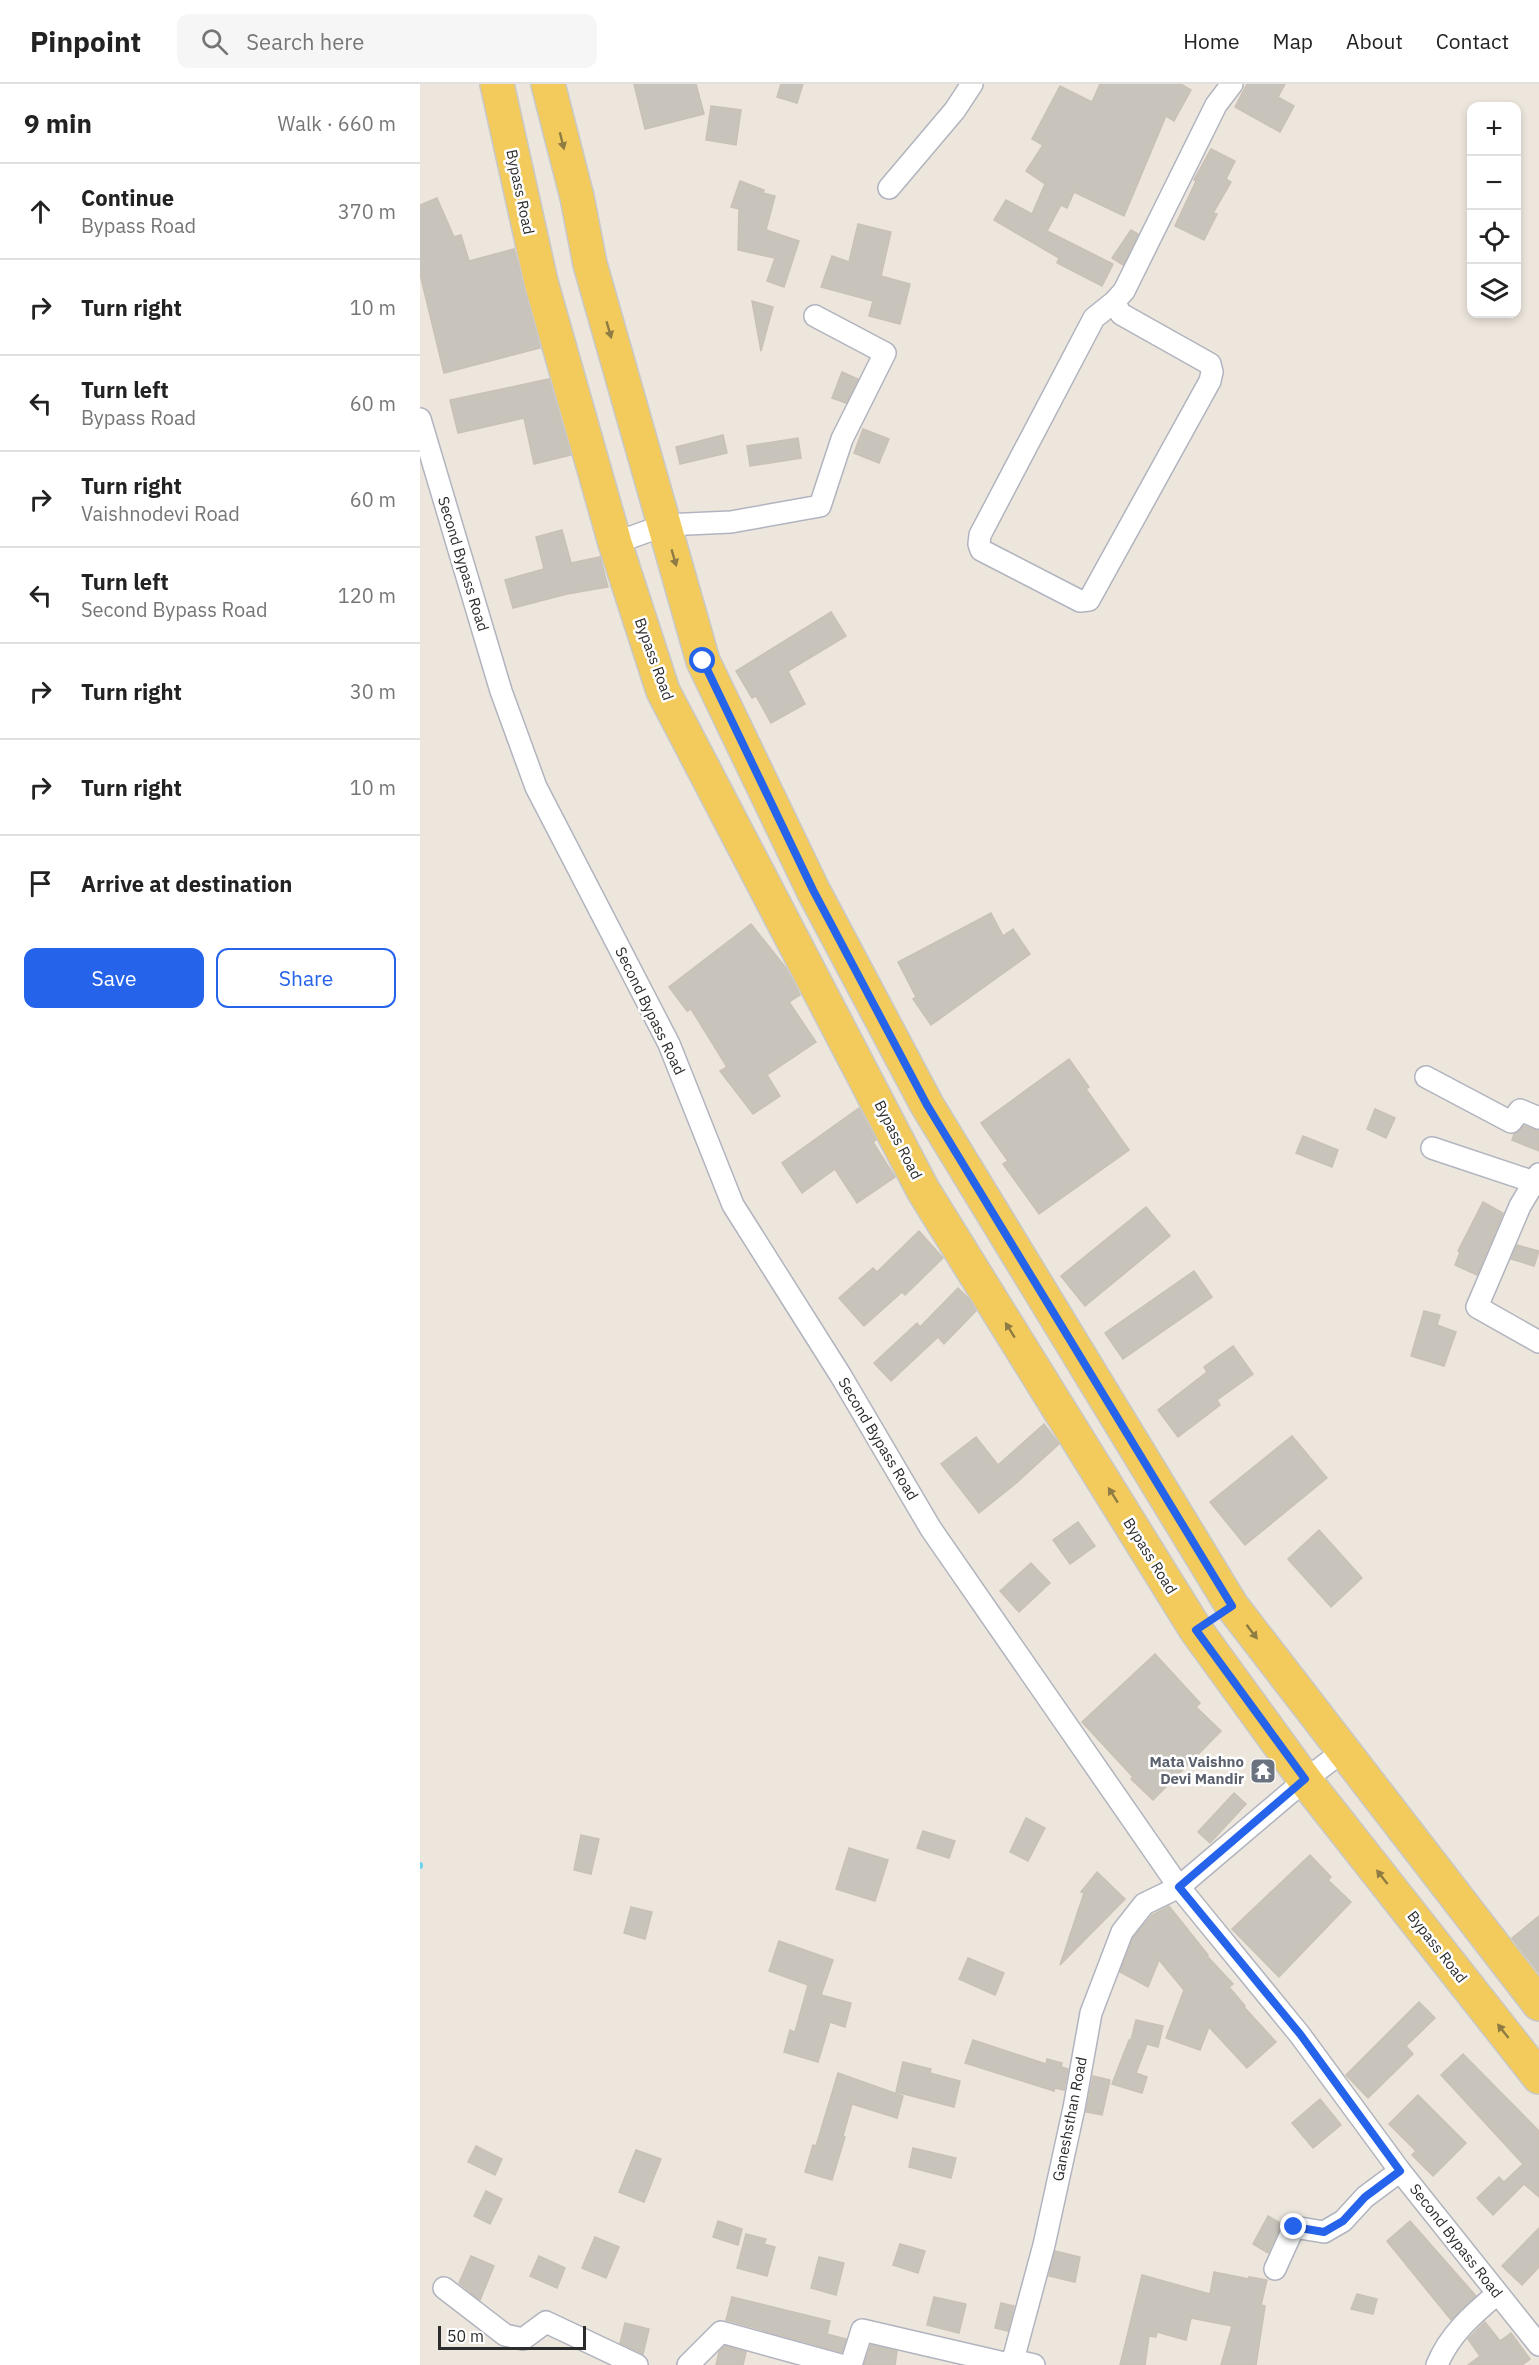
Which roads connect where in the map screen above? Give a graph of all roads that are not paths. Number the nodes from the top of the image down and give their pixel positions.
1 (497, 84) edge
2 (548, 84) edge
3 (972, 84) edge
4 (1232, 84) edge
5 (889, 188) dead end
6 (1114, 302) junction
7 (815, 316) dead end
8 (420, 419) edge
9 (665, 525) junction
10 (615, 543) junction
11 (1426, 1077) dead end
12 (1539, 1118) edge
13 (1432, 1148) dead end
14 (962, 1162) junction
15 (1537, 1178) edge
16 (923, 1190) junction
17 (1539, 1342) edge
18 (1232, 1606) junction
19 (1196, 1630) junction
20 (1343, 1751) junction
21 (1305, 1779) junction
22 (1179, 1887) junction
23 (1539, 2004) edge
24 (1539, 2076) edge
25 (1400, 2171) junction
26 (1275, 2269) dead end
27 (444, 2288) dead end
28 (1497, 2294) junction
29 (1539, 2345) edge
30 (1006, 2363) edge
31 (637, 2365) edge
32 (688, 2365) edge
33 (841, 2365) edge
34 (850, 2365) edge
35 (1034, 2365) edge
36 (1437, 2365) edge

1 - 10 main road, Bypass Road
2 -> 9 main road
3 - 5 street
4 - 6 street
6 - 6 street
7 - 9 street
8 - 22 street, Second Bypass Road
9 - 10 street
9 -> 14 main road
10 - 16 main road, Bypass Road
11 - 12 street
13 - 15 street
14 - 16 main road
14 - 18 main road
15 - 17 street
19 -> 16 main road, Bypass Road
18 - 19 main road
18 -> 20 main road
19 - 21 main road, Bypass Road
20 - 21 street, Ganeshsthan Road
20 - 23 main road
21 - 22 street, Ganeshsthan Road
24 -> 21 main road, Bypass Road
22 - 25 street, Second Bypass Road
22 - 30 street, Ganeshsthan Road
25 - 26 street
25 - 28 street, Second Bypass Road
27 - 31 street
28 - 29 street, Second Bypass Road
28 - 36 street
30 - 34 street
30 - 35 street
32 - 33 street

